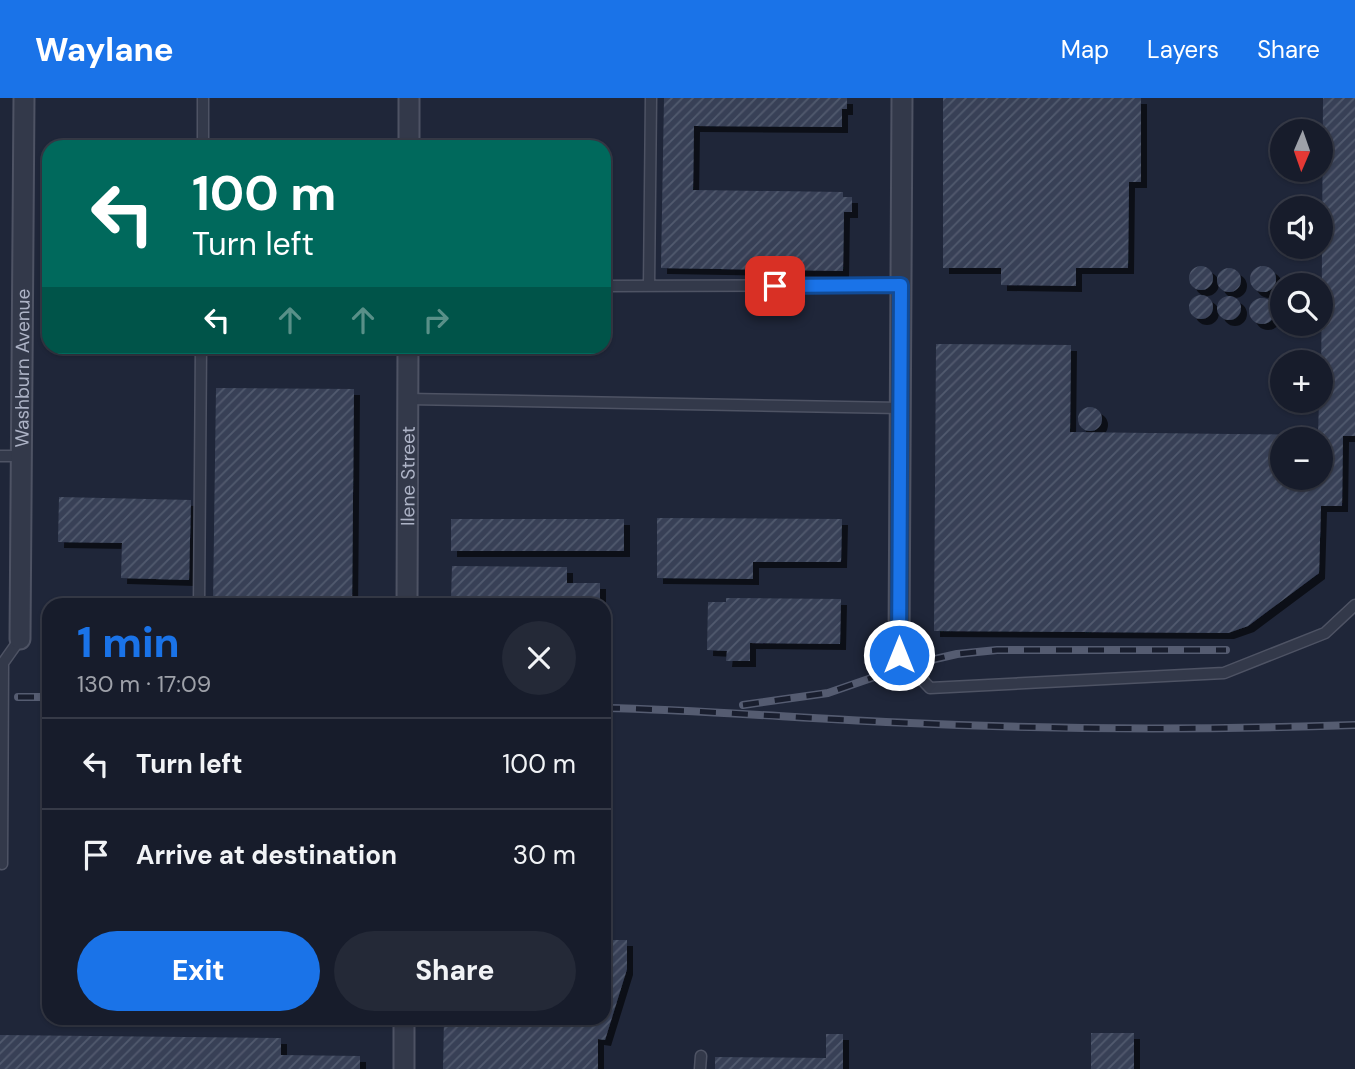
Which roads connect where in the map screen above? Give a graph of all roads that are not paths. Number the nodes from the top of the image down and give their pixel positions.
1 (24, 98) edge
2 (203, 98) edge
3 (410, 98) edge
4 (650, 98) edge
5 (902, 98) edge
6 (203, 140) edge
7 (409, 140) edge
8 (901, 285) junction
9 (611, 286) edge
10 (649, 286) junction
11 (201, 354) edge
12 (408, 354) edge
13 (408, 399) junction
14 (900, 408) junction
15 (0, 456) edge
16 (23, 456) junction
17 (199, 598) edge
18 (407, 598) edge
19 (1355, 605) edge
20 (20, 639) joint
21 (899, 642) joint
22 (2, 864) dead end
23 (404, 1025) edge
24 (701, 1056) dead end
25 (404, 1069) edge
26 (700, 1069) edge

1 - 16 street, Washburn Avenue
2 - 6 lane
3 - 7 street
4 - 10 lane
5 - 8 street
8 - 10 lane
8 - 14 street
9 - 10 lane
11 - 17 lane
12 - 13 street, Ilene Street
13 - 14 lane
13 - 18 street, Ilene Street
14 - 21 street
15 - 16 lane
16 - 20 street, Washburn Avenue
19 - 21 lane
20 - 22 lane
23 - 25 street
24 - 26 lane

